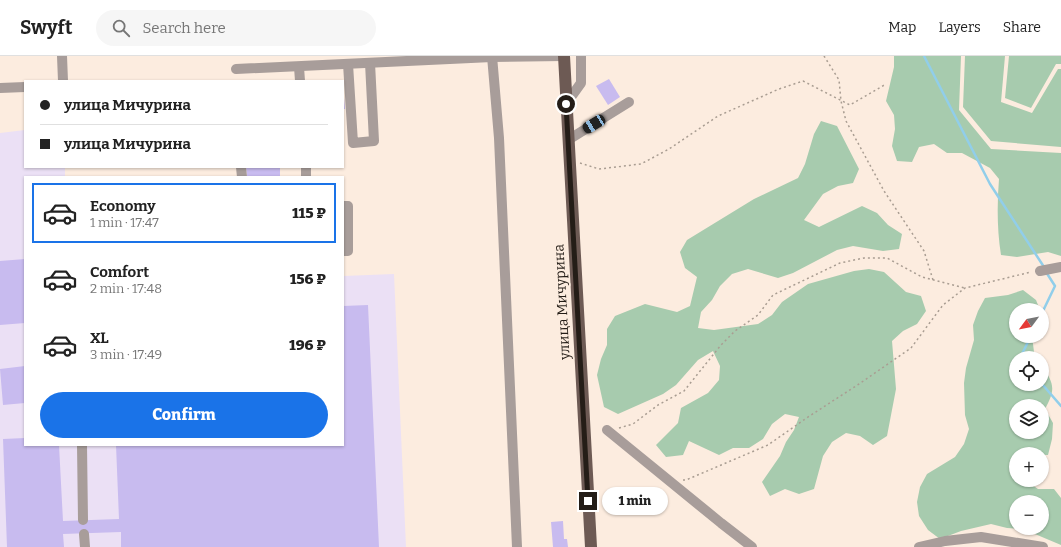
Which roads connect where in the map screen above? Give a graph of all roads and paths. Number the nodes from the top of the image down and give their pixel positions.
1 (62, 56) edge
2 (492, 56) edge
3 (563, 56) edge
4 (580, 56) edge
5 (824, 56) edge
6 (348, 64) junction
7 (370, 64) junction
8 (299, 67) junction
9 (236, 69) dead end
10 (63, 80) edge
11 (300, 80) edge
12 (886, 84) dead end
13 (24, 87) edge
14 (0, 88) edge
15 (841, 101) junction
16 (629, 102) dead end
17 (566, 104) junction
18 (568, 140) junction
19 (569, 160) junction
20 (344, 206) edge
21 (344, 251) edge
22 (1061, 267) edge
23 (1045, 270) joint
24 (934, 280) junction
25 (966, 288) junction
26 (607, 430) joint
27 (82, 446) edge
28 (669, 481) junction
29 (83, 520) dead end
30 (84, 534) dead end
31 (85, 547) edge
32 (518, 547) edge
33 (591, 547) edge
34 (752, 547) edge
35 (919, 547) edge
36 (1043, 547) edge

1 - 10 lane
2 - 3 lane
2 - 7 lane
2 - 32 lane
3 - 17 main road, улица Мичурина
4 - 17 lane
5 - 15 path
6 - 7 lane
6 - 7 lane
6 - 8 lane
8 - 9 lane
8 - 11 lane
12 - 15 path
13 - 14 lane
15 - 19 path
15 - 24 path
16 - 18 lane
17 - 18 main road, улица Мичурина
18 - 19 main road, улица Мичурина
19 - 33 main road, улица Мичурина
20 - 21 lane
22 - 23 lane
23 - 25 path
24 - 25 path
24 - 26 path
25 - 28 path
26 - 28 lane
27 - 29 lane
28 - 34 lane
30 - 31 lane
35 - 36 lane

